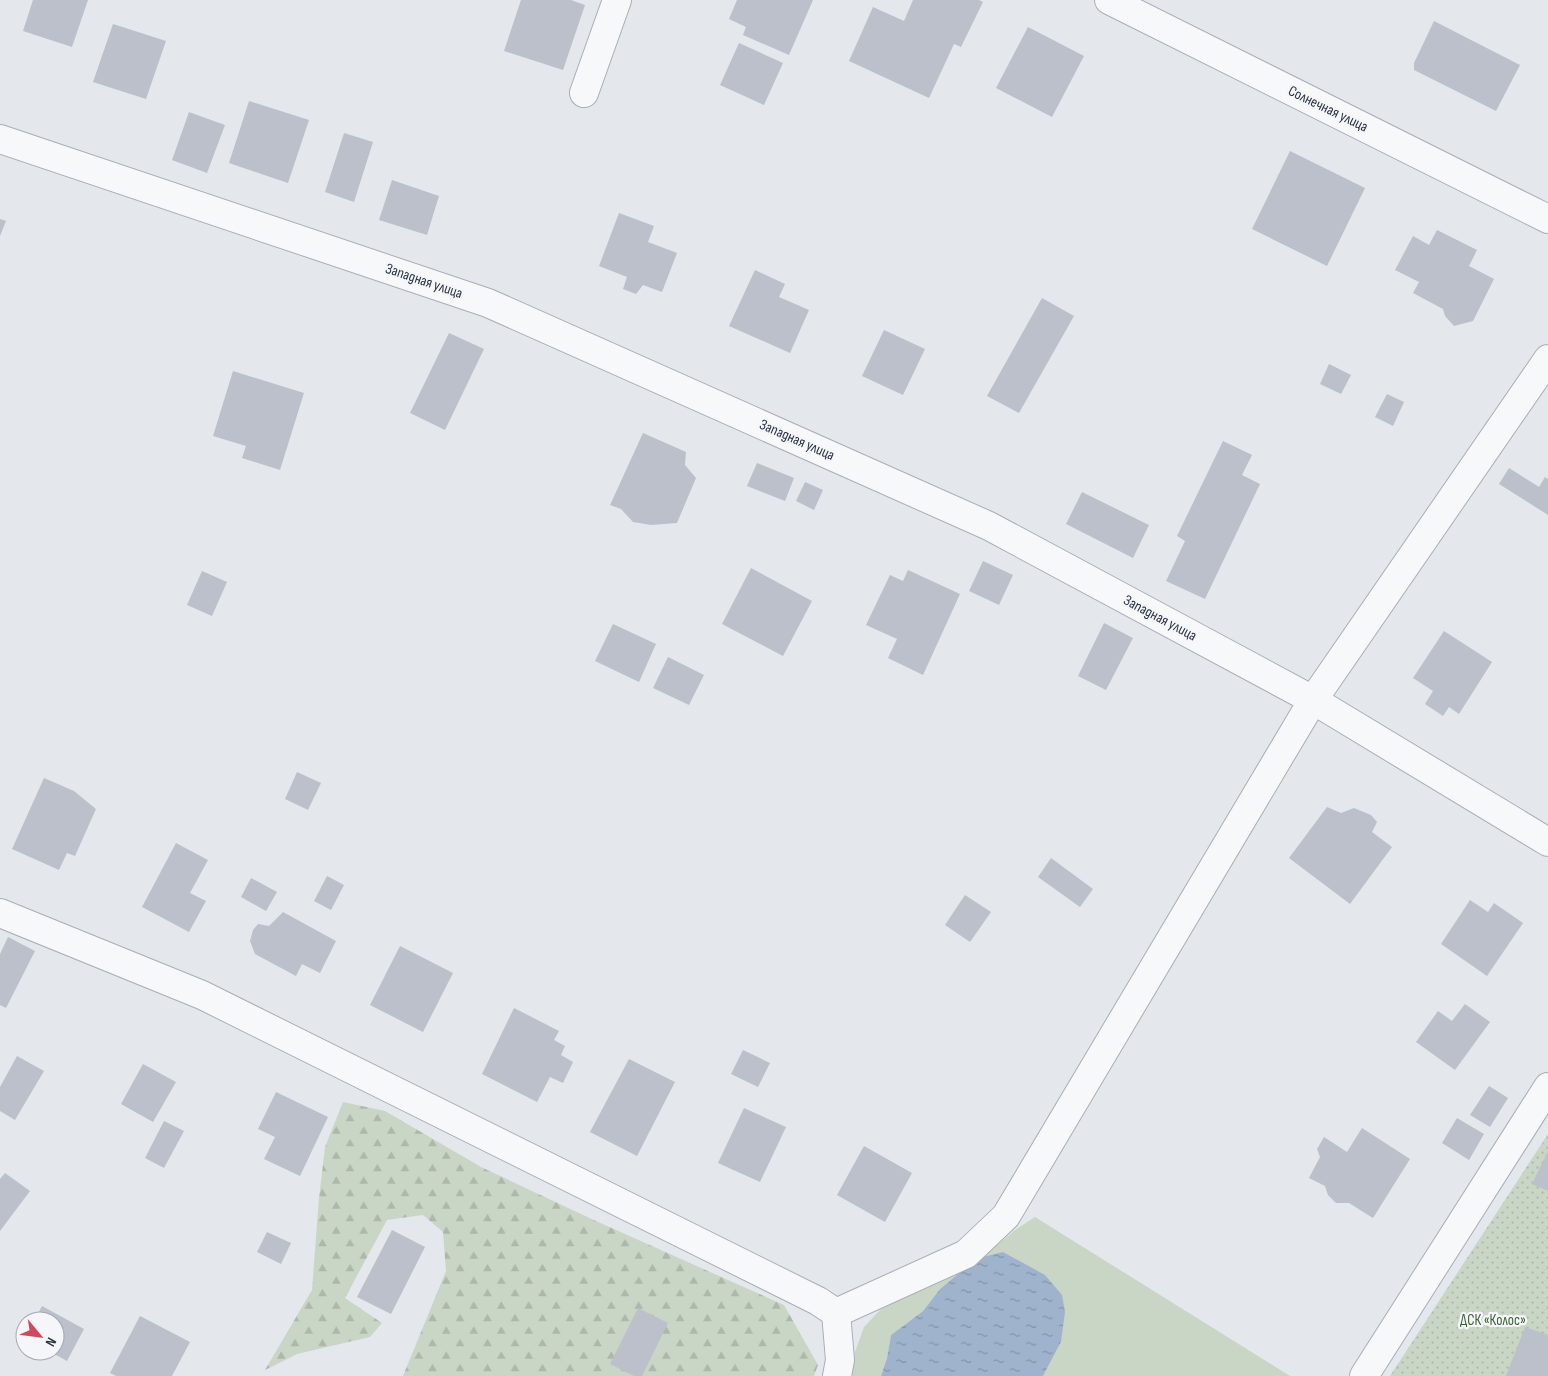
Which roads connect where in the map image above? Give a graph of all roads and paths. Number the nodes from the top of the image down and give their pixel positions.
1 (617, 0) edge
2 (1109, 0) edge
3 (584, 92) dead end
4 (0, 139) edge
5 (1548, 219) edge
6 (1548, 359) edge
7 (1313, 700) junction
8 (1548, 842) edge
9 (0, 913) edge
10 (1548, 1087) edge
11 (836, 1313) junction
12 (837, 1376) edge
13 (1364, 1376) edge

1 - 3 street
2 - 5 street, Солнечная улица
4 - 7 street, Западная улица
6 - 7 street
7 - 8 street, Западная улица
7 - 11 street
9 - 11 street
10 - 13 street
11 - 12 street

